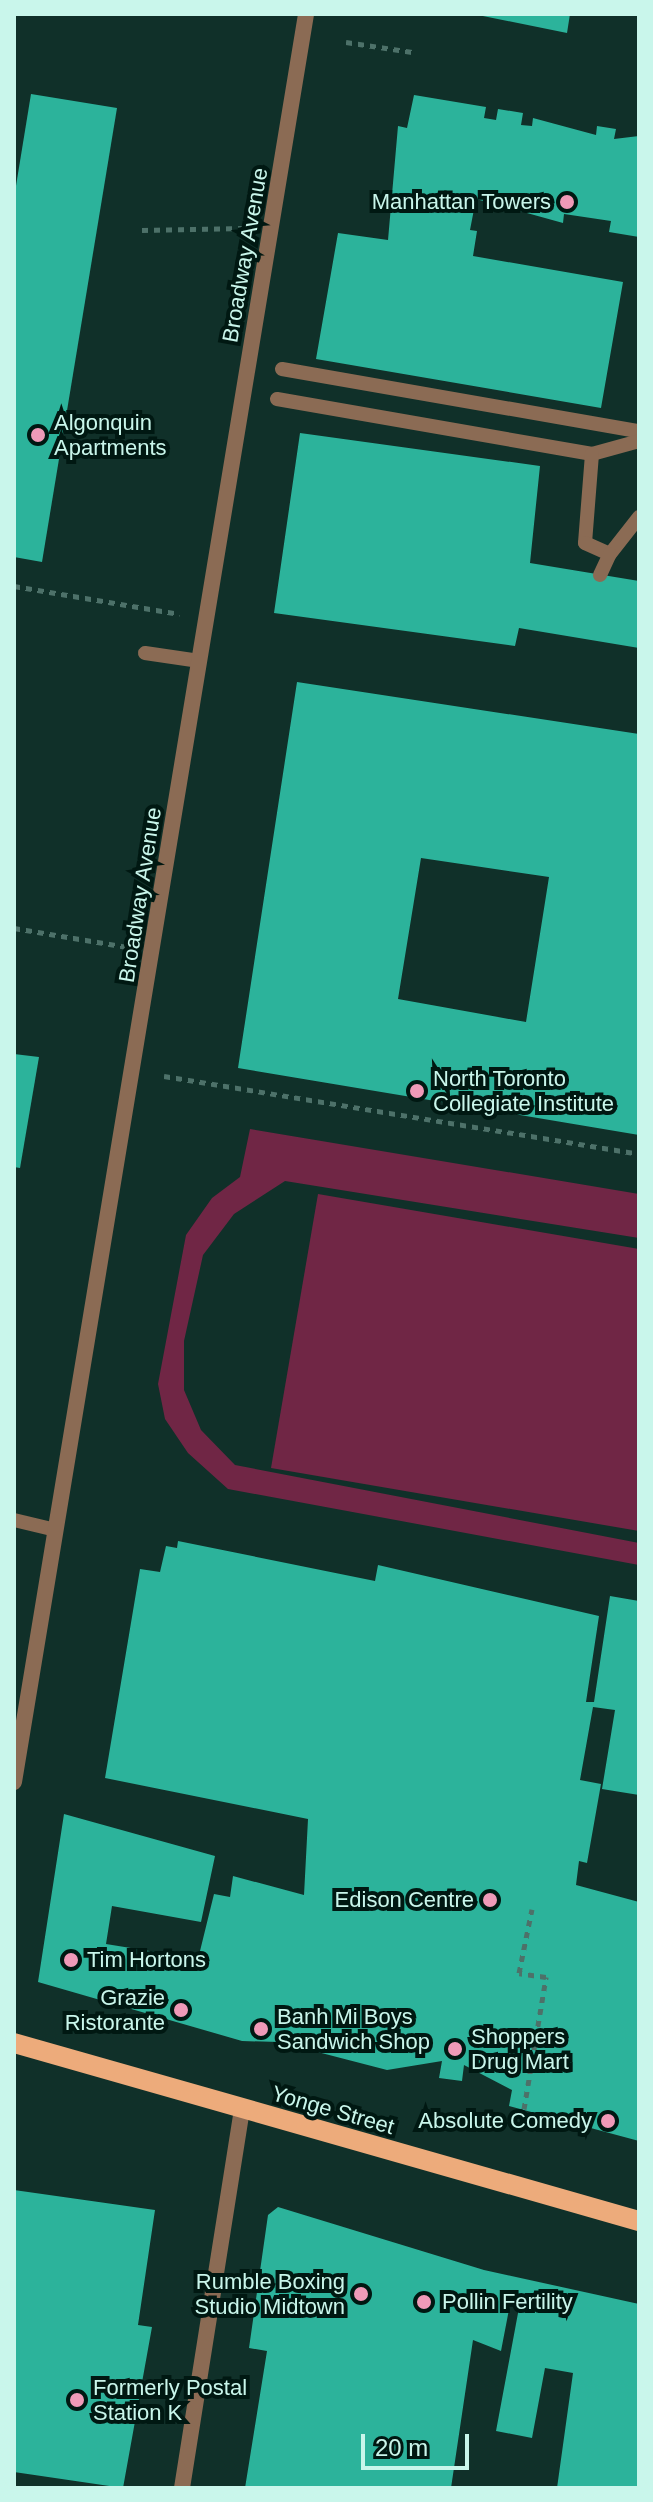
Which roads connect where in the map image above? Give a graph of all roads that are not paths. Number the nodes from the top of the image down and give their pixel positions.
1 (306, 14) edge
2 (282, 369) dead end
3 (277, 399) dead end
4 (639, 431) edge
5 (639, 441) edge
6 (592, 454) junction
7 (639, 517) edge
8 (610, 554) junction
9 (600, 575) dead end
10 (145, 653) dead end
11 (199, 661) junction
12 (14, 1520) edge
13 (56, 1530) junction
14 (14, 1782) edge
15 (14, 2043) edge
16 (242, 2110) junction
17 (639, 2221) edge
18 (182, 2488) edge

1 - 11 street, Broadway Avenue
2 - 4 lane
3 - 6 lane
5 - 6 lane
6 - 8 lane
7 - 8 lane
8 - 9 lane
10 - 11 lane
11 - 13 street, Broadway Avenue
12 - 13 lane
13 - 14 street, Broadway Avenue
15 - 16 main road, Yonge Street
16 - 17 main road, Yonge Street
16 - 18 street

